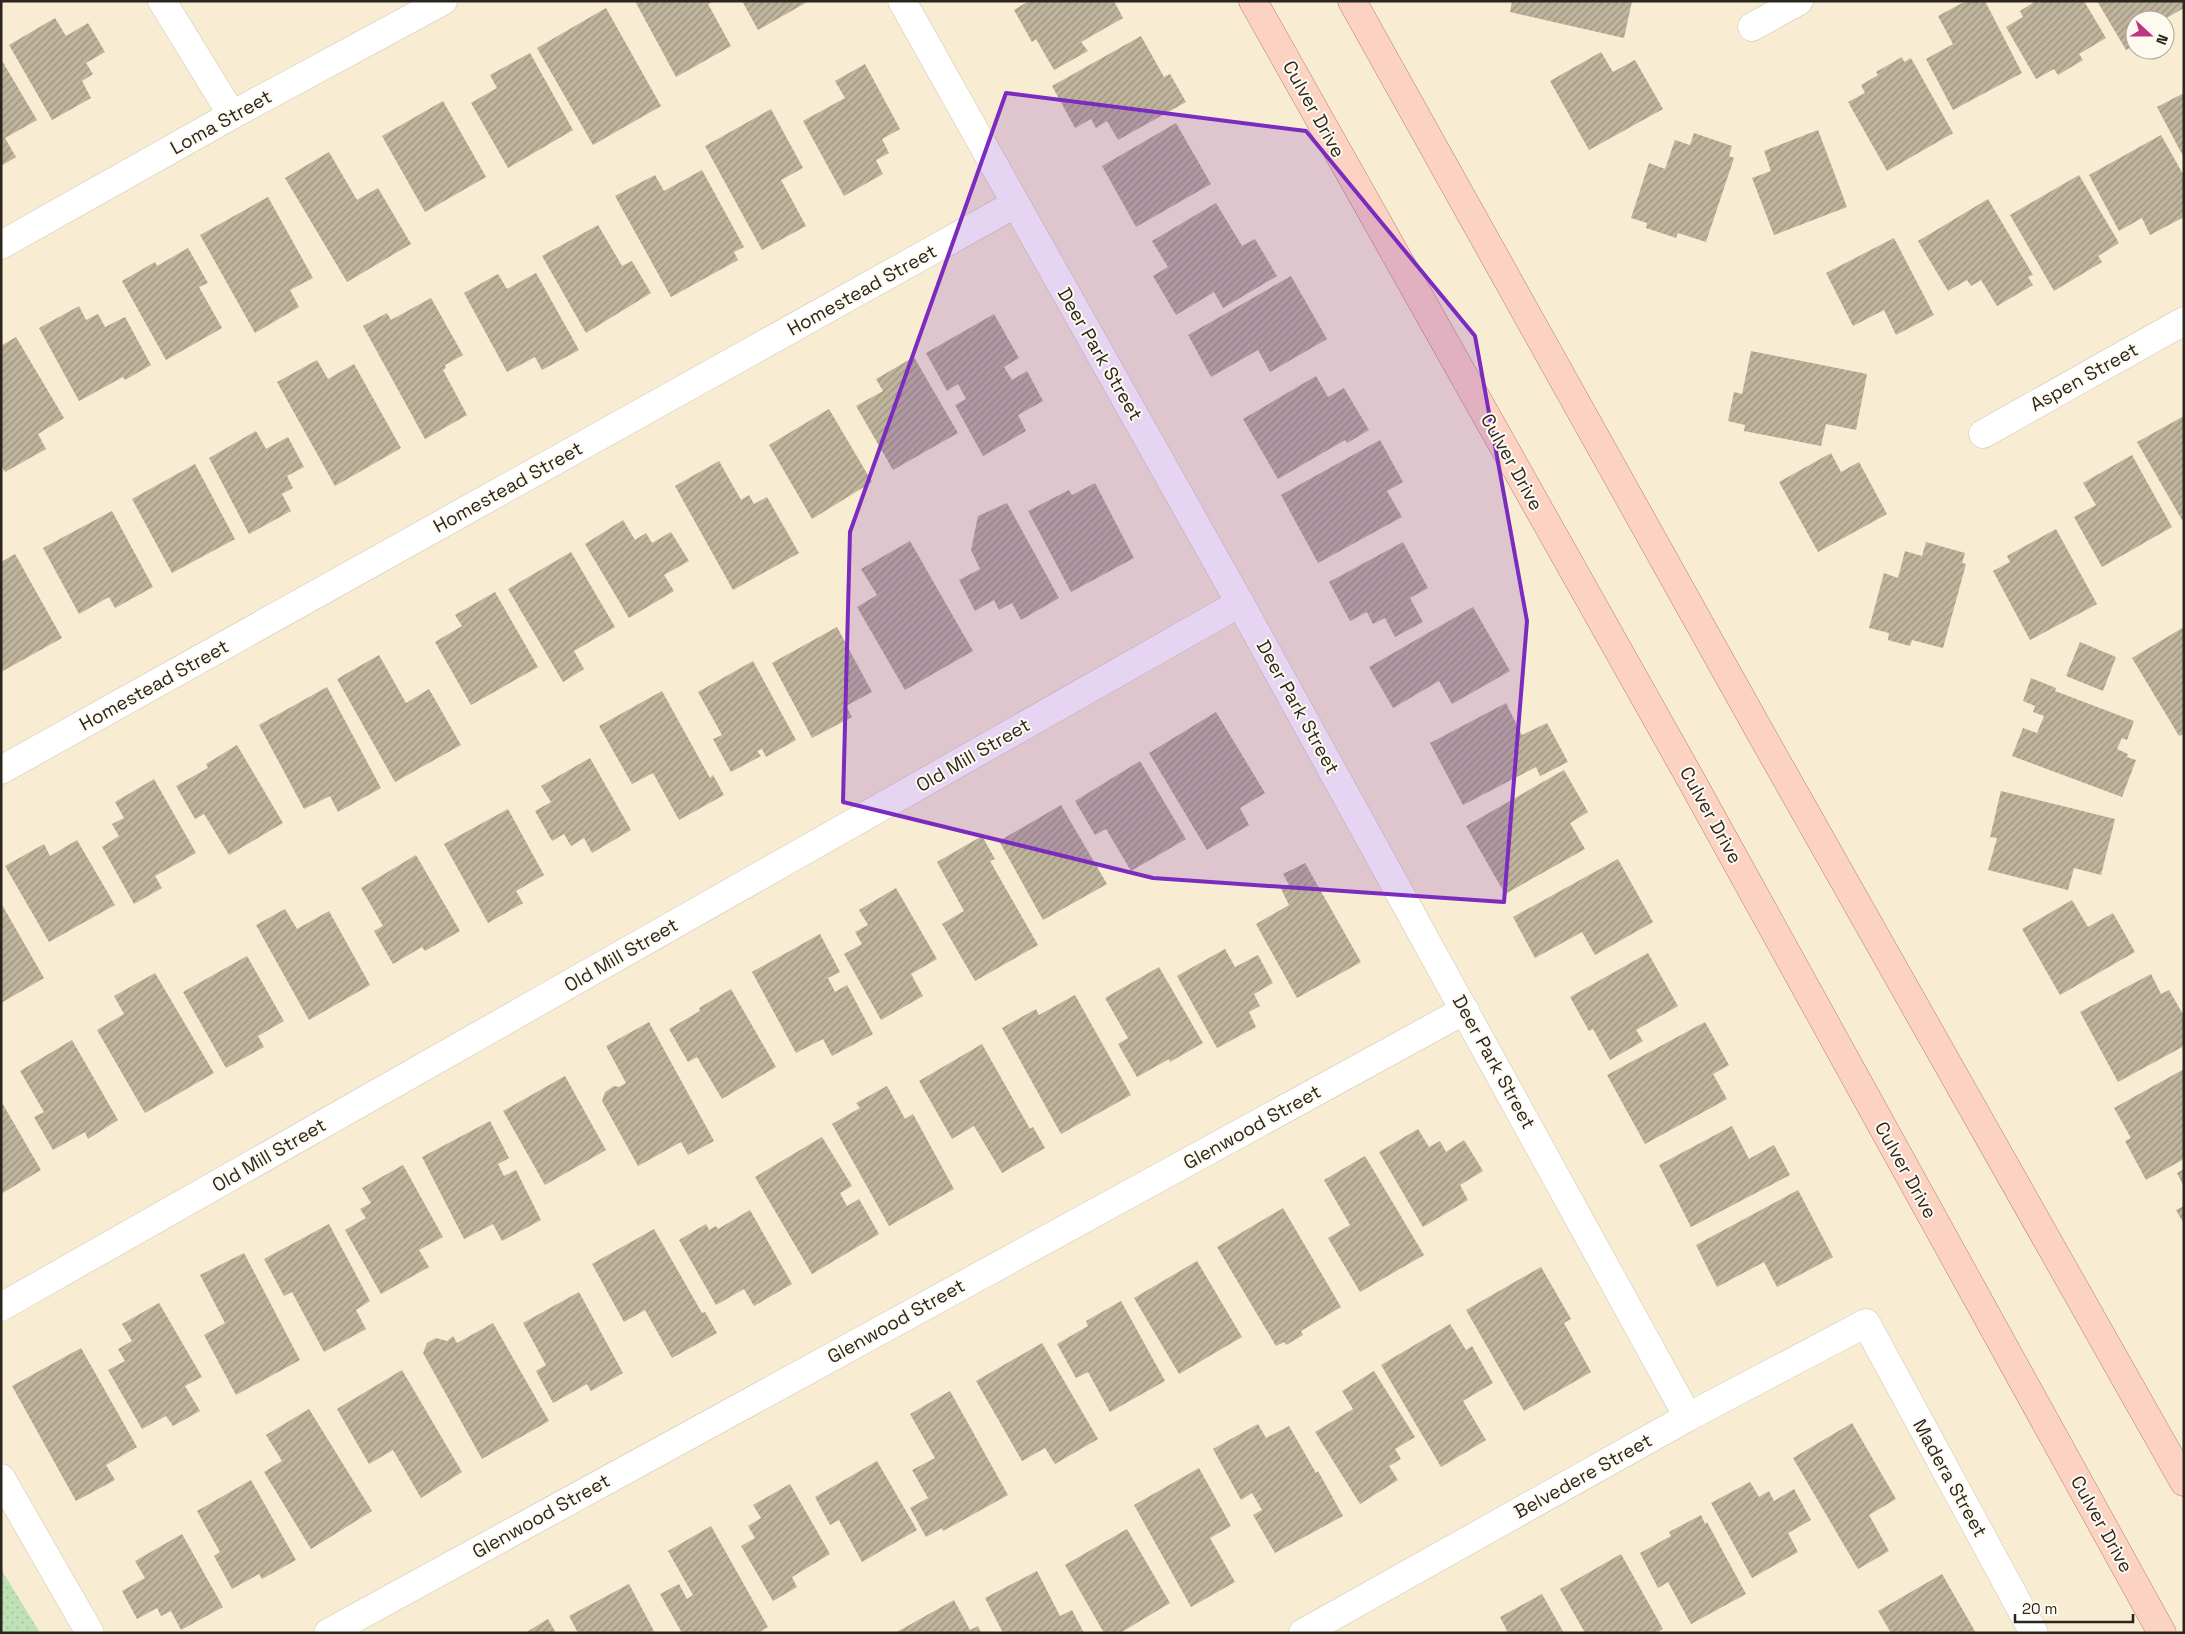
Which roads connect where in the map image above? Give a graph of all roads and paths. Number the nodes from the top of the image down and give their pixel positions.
1 (162, 1) edge
2 (443, 1) edge
3 (902, 1) edge
4 (1253, 1) edge
5 (1352, 1) edge
6 (1799, 1) edge
7 (1752, 28) dead end
8 (232, 115) junction
9 (1015, 204) junction
10 (1, 245) edge
11 (2184, 321) edge
12 (1983, 434) dead end
13 (1240, 603) junction
14 (1, 770) edge
15 (1465, 1010) junction
16 (1, 1307) edge
17 (1866, 1323) joint
18 (1688, 1417) junction
19 (1, 1478) edge
20 (2184, 1482) edge
21 (90, 1633) edge
22 (328, 1633) edge
23 (1302, 1633) edge
24 (2034, 1633) edge
25 (2162, 1633) edge

1 - 8 street
2 - 8 street, Loma Street
3 - 9 street, Deer Park Street
4 - 25 main road, Culver Drive
5 - 20 main road
6 - 7 street
8 - 10 street, Loma Street
9 - 13 street, Deer Park Street
9 - 14 street, Homestead Street
11 - 12 street, Aspen Street
13 - 15 street, Deer Park Street
13 - 16 street, Old Mill Street
15 - 18 street, Deer Park Street
15 - 22 street, Glenwood Street
17 - 18 street, Belvedere Street
17 - 24 street, Madera Street
18 - 23 street, Belvedere Street
19 - 21 street

